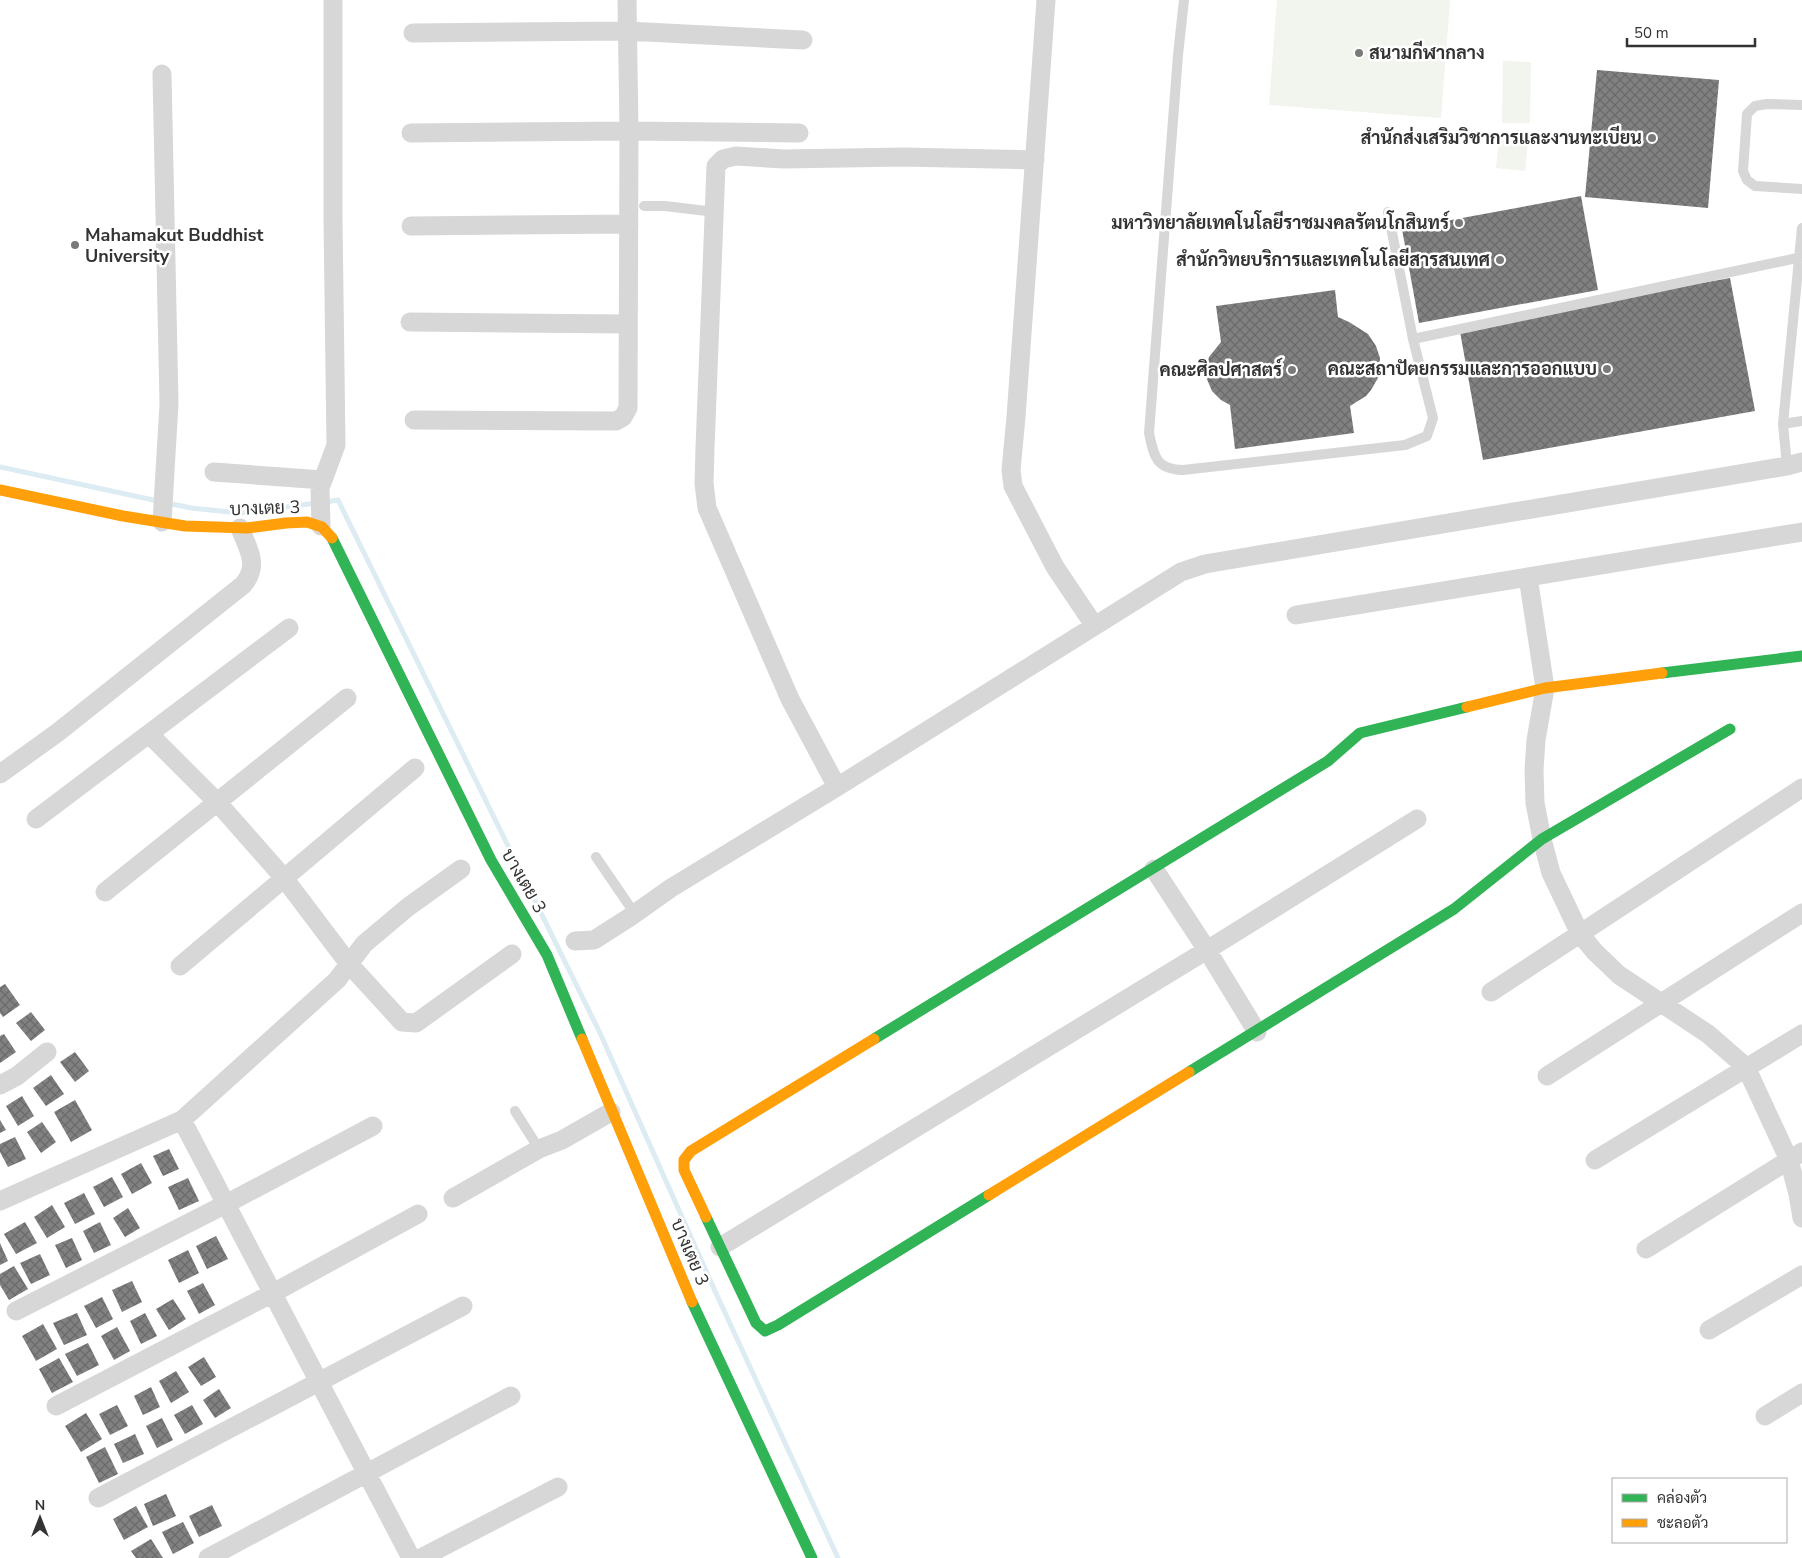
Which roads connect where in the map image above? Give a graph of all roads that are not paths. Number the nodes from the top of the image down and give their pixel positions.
1 (333, 0) edge
2 (627, 0) edge
3 (1046, 0) edge
4 (1184, 0) edge
5 (627, 31) junction
6 (413, 33) dead end
7 (803, 40) dead end
8 (162, 74) dead end
9 (1802, 105) edge
10 (629, 131) junction
11 (411, 133) dead end
12 (799, 133) dead end
13 (1035, 160) junction
14 (1802, 189) edge
15 (644, 206) dead end
16 (715, 212) junction
17 (1388, 212) dead end
18 (629, 224) junction
19 (412, 226) dead end
20 (1802, 228) edge
21 (1801, 257) edge
22 (410, 322) dead end
23 (628, 324) junction
24 (1413, 339) junction
25 (414, 420) dead end
26 (1802, 421) edge
27 (1783, 424) junction
28 (1794, 464) edge
29 (214, 472) dead end
30 (322, 484) junction
31 (0, 490) edge
32 (162, 515) junction
33 (321, 518) junction
34 (240, 528) junction
35 (1802, 532) edge
36 (1528, 577) junction
37 (1296, 615) dead end
38 (1094, 625) junction
39 (289, 628) dead end
40 (1802, 656) edge
41 (1545, 688) junction
42 (347, 698) dead end
43 (1730, 729) dead end
44 (149, 734) junction
45 (415, 768) dead end
46 (0, 774) edge
47 (837, 787) junction
48 (1802, 788) edge
49 (217, 802) junction
50 (36, 819) dead end
51 (1417, 819) dead end
52 (1542, 839) junction
53 (596, 857) dead end
54 (1154, 869) junction
55 (461, 870) dead end
56 (284, 878) junction
57 (105, 892) dead end
58 (1802, 913) edge
59 (635, 914) junction
60 (1580, 934) junction
61 (575, 941) dead end
62 (1208, 950) junction
63 (512, 954) dead end
64 (349, 964) junction
65 (180, 966) dead end
66 (1491, 992) dead end
67 (1663, 1003) junction
68 (1258, 1032) junction
69 (1802, 1034) edge
70 (47, 1052) dead end
71 (1746, 1067) junction
72 (1547, 1076) dead end
73 (0, 1085) edge
74 (515, 1111) dead end
75 (611, 1112) junction
76 (182, 1120) junction
77 (374, 1126) dead end
78 (539, 1149) junction
79 (1795, 1156) edge
80 (1595, 1160) dead end
81 (453, 1198) dead end
82 (0, 1201) edge
83 (226, 1204) junction
84 (418, 1214) dead end
85 (1802, 1218) edge
86 (720, 1247) junction
87 (1646, 1249) dead end
88 (1802, 1275) edge
89 (273, 1294) junction
90 (463, 1306) dead end
91 (16, 1311) dead end
92 (1709, 1330) dead end
93 (319, 1381) junction
94 (1802, 1394) edge
95 (511, 1396) dead end
96 (56, 1406) dead end
97 (1764, 1416) dead end
98 (367, 1473) junction
99 (558, 1487) dead end
100 (98, 1498) dead end
101 (208, 1558) edge
102 (411, 1558) edge
103 (421, 1558) edge
104 (812, 1558) edge

1 - 30 street
2 - 5 street
3 - 13 street
4 - 24 lane
5 - 6 street
5 - 7 street
5 - 10 street
8 - 32 street
9 - 14 lane
10 - 11 street
10 - 12 street
10 - 18 street
13 - 16 street
13 - 38 street
15 - 16 lane
16 - 47 street
17 - 24 lane
18 - 19 street
18 - 23 street
20 - 21 lane
21 - 24 lane
21 - 27 lane
22 - 23 street
23 - 25 street
26 - 27 lane
27 - 28 lane
28 - 38 street
29 - 30 street
30 - 33 street
31 - 32 street, บางเตย 3
32 - 34 street, บางเตย 3
33 - 34 street, บางเตย 3
33 - 75 street, บางเตย 3
34 - 46 street
35 - 36 street
36 - 37 street
36 - 41 street
38 - 47 street
39 - 44 street
40 - 41 street
41 - 52 street
41 - 54 street
42 - 49 street
43 - 52 street
44 - 49 street
44 - 50 street
45 - 56 street
47 - 59 street
48 - 60 street
49 - 56 street
49 - 57 street
51 - 62 street
52 - 60 street
52 - 68 street
53 - 59 lane
54 - 62 street
54 - 86 street
55 - 64 street
56 - 64 street
56 - 65 street
58 - 67 street
59 - 61 street
60 - 66 street
60 - 67 street
62 - 68 street
62 - 86 street
63 - 64 street
64 - 76 street
67 - 71 street
67 - 72 street
68 - 86 street
69 - 71 street
70 - 73 street
71 - 79 street
71 - 80 street
74 - 78 lane
75 - 78 street
75 - 104 street, บางเตย 3
76 - 82 street
76 - 83 street
77 - 83 street
78 - 81 street
79 - 85 street
79 - 87 street
83 - 89 street
83 - 91 street
84 - 89 street
88 - 92 street
89 - 93 street
89 - 96 street
90 - 93 street
93 - 98 street
93 - 100 street
94 - 97 street
95 - 98 street
98 - 101 street
98 - 102 street
99 - 103 street

